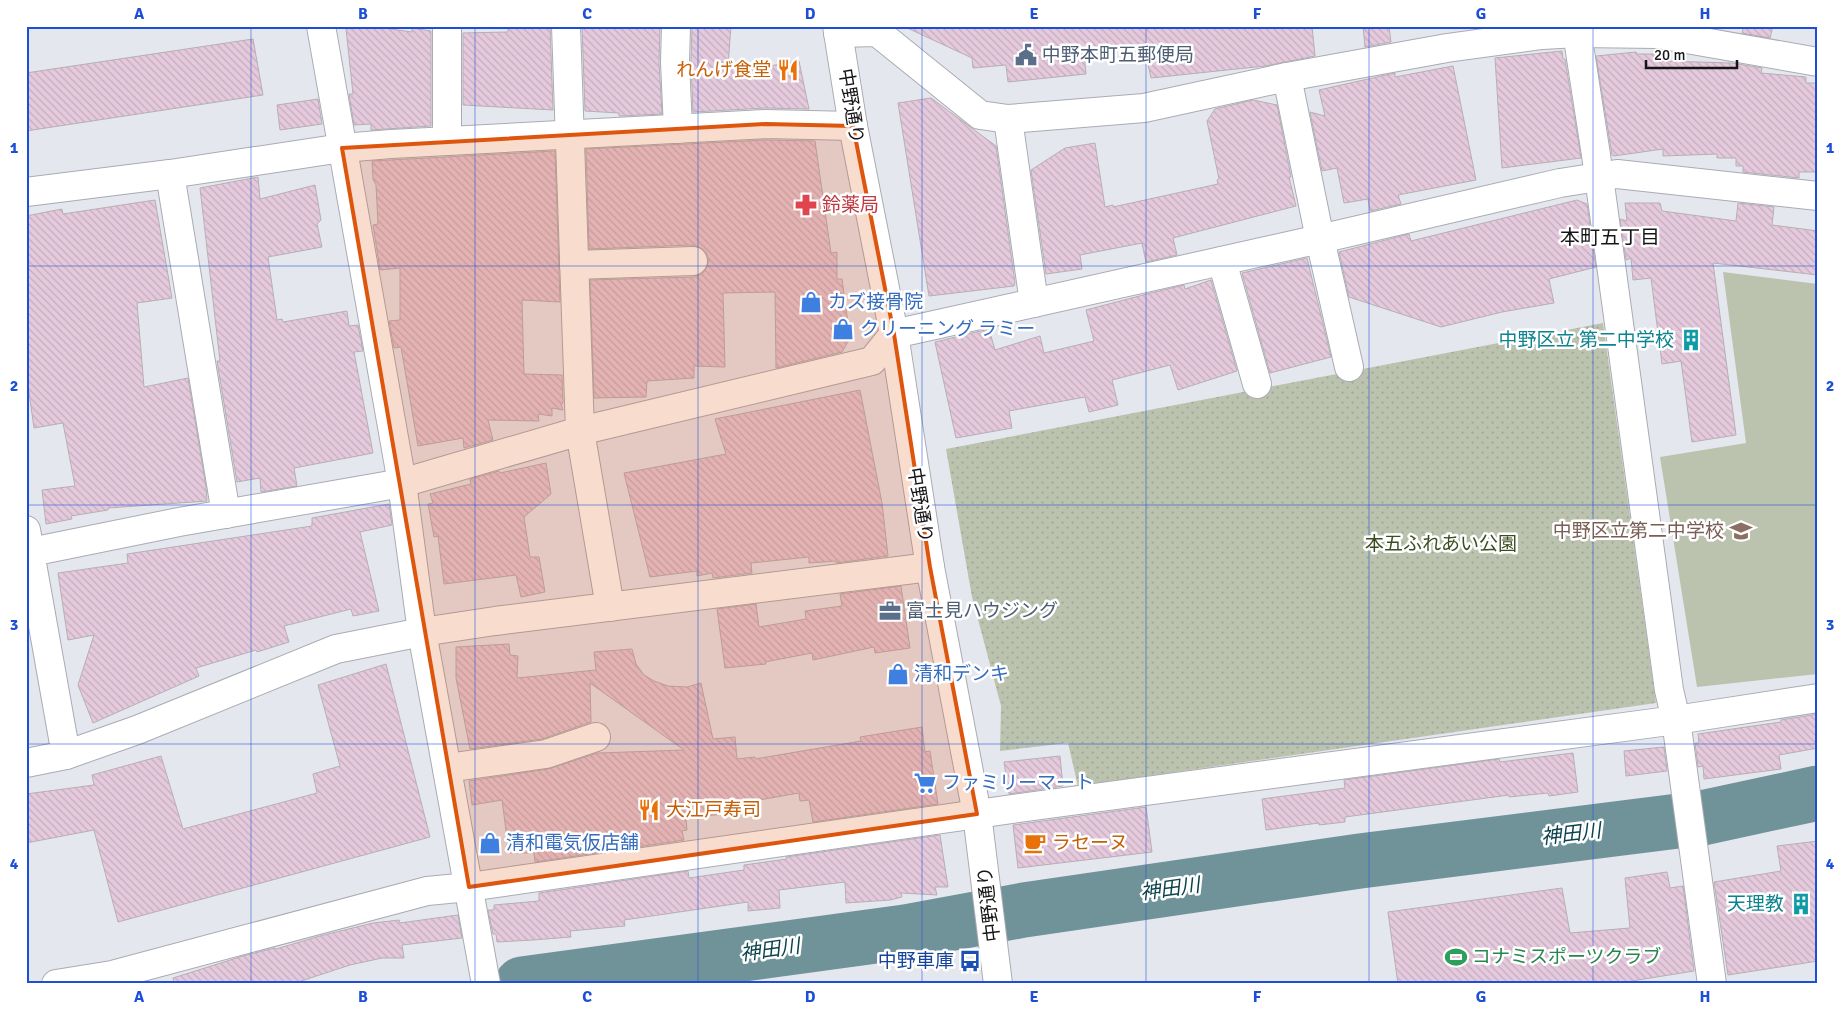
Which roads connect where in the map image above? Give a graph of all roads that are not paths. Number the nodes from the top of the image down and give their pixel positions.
1 (321, 26) edge
2 (447, 26) edge
3 (566, 26) edge
4 (676, 26) edge
5 (838, 29) edge
6 (1577, 29) edge
7 (1446, 37) edge
8 (1818, 62) edge
9 (1287, 77) junction
10 (1008, 120) junction
11 (854, 126) junction
12 (678, 128) junction
13 (570, 133) junction
14 (447, 140) junction
15 (342, 148) junction
16 (170, 174) junction
17 (1598, 177) junction
18 (26, 192) edge
19 (1818, 196) edge
20 (1320, 239) junction
21 (693, 261) dead end
22 (1222, 261) junction
23 (574, 265) junction
24 (1034, 303) junction
25 (894, 334) junction
26 (1349, 367) dead end
27 (1257, 384) dead end
28 (580, 431) junction
29 (402, 483) junction
30 (226, 514) junction
31 (27, 545) edge
32 (930, 567) junction
33 (610, 607) junction
34 (422, 632) junction
35 (1818, 698) edge
36 (1676, 720) junction
37 (596, 737) dead end
38 (66, 755) junction
39 (26, 764) edge
40 (447, 768) junction
41 (978, 814) junction
42 (469, 887) junction
43 (56, 984) edge
44 (486, 984) edge
45 (998, 984) edge
46 (1712, 984) edge

1 - 15 street
2 - 14 street
3 - 13 street
4 - 12 street
5 - 10 street
5 - 11 street, 中野通り
6 - 7 street
6 - 8 street
6 - 17 street
7 - 9 street
9 - 10 street
9 - 20 street
10 - 24 street
11 - 12 street
11 - 25 street, 中野通り
12 - 13 street
13 - 14 street
13 - 23 street
14 - 15 street
15 - 16 street
15 - 29 street
16 - 18 street
16 - 30 street
17 - 19 street
17 - 20 street
17 - 36 street
20 - 22 street
20 - 26 street
21 - 23 street
22 - 24 street
22 - 27 street
23 - 28 street
24 - 25 street
25 - 28 street
25 - 32 street, 中野通り
28 - 29 street
28 - 33 street
29 - 30 street
29 - 34 street
30 - 31 street
31 - 38 street
32 - 33 street
32 - 41 street, 中野通り
33 - 34 street
34 - 38 street
34 - 40 street
35 - 36 street
36 - 41 street
36 - 46 street
37 - 40 street
38 - 39 street
40 - 42 street
41 - 42 street
41 - 45 street, 中野通り
42 - 43 street
42 - 44 street

